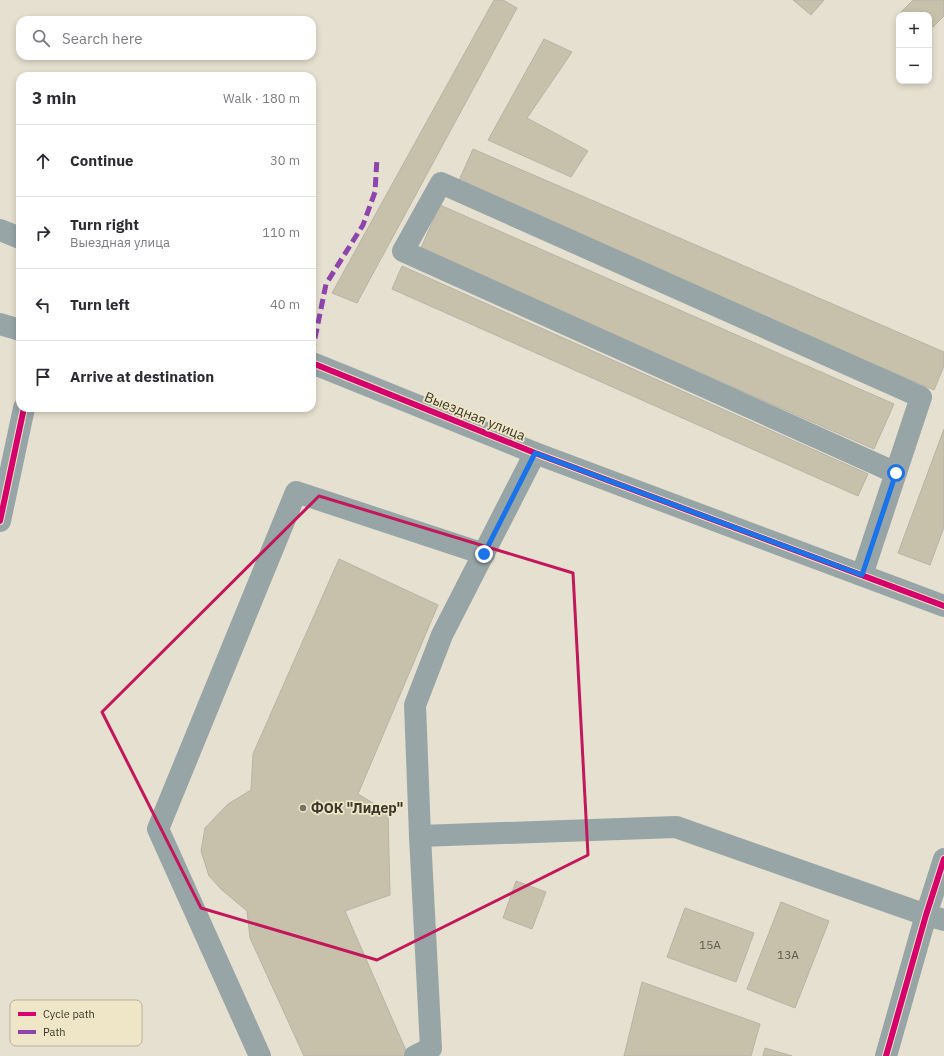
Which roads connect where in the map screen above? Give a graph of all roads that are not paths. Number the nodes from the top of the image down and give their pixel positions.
1 (0, 230) edge
2 (16, 236) edge
3 (0, 324) edge
4 (16, 329) edge
5 (316, 365) edge
6 (23, 412) edge
7 (535, 453) junction
8 (896, 473) junction
9 (0, 521) edge
10 (484, 554) junction
11 (862, 575) junction
12 (944, 606) edge
13 (420, 836) junction
14 (944, 859) edge
15 (935, 917) edge
16 (260, 1056) edge
17 (415, 1056) edge
18 (886, 1056) edge

1 - 2 street
3 - 4 street
5 - 7 street, Выездная улица
6 - 9 street
7 - 10 street
7 - 11 street, Выездная улица
8 - 8 street
8 - 11 street
10 - 13 street
10 - 16 street
11 - 12 street, Выездная улица
13 - 15 street
13 - 17 street
14 - 15 street
15 - 18 street

